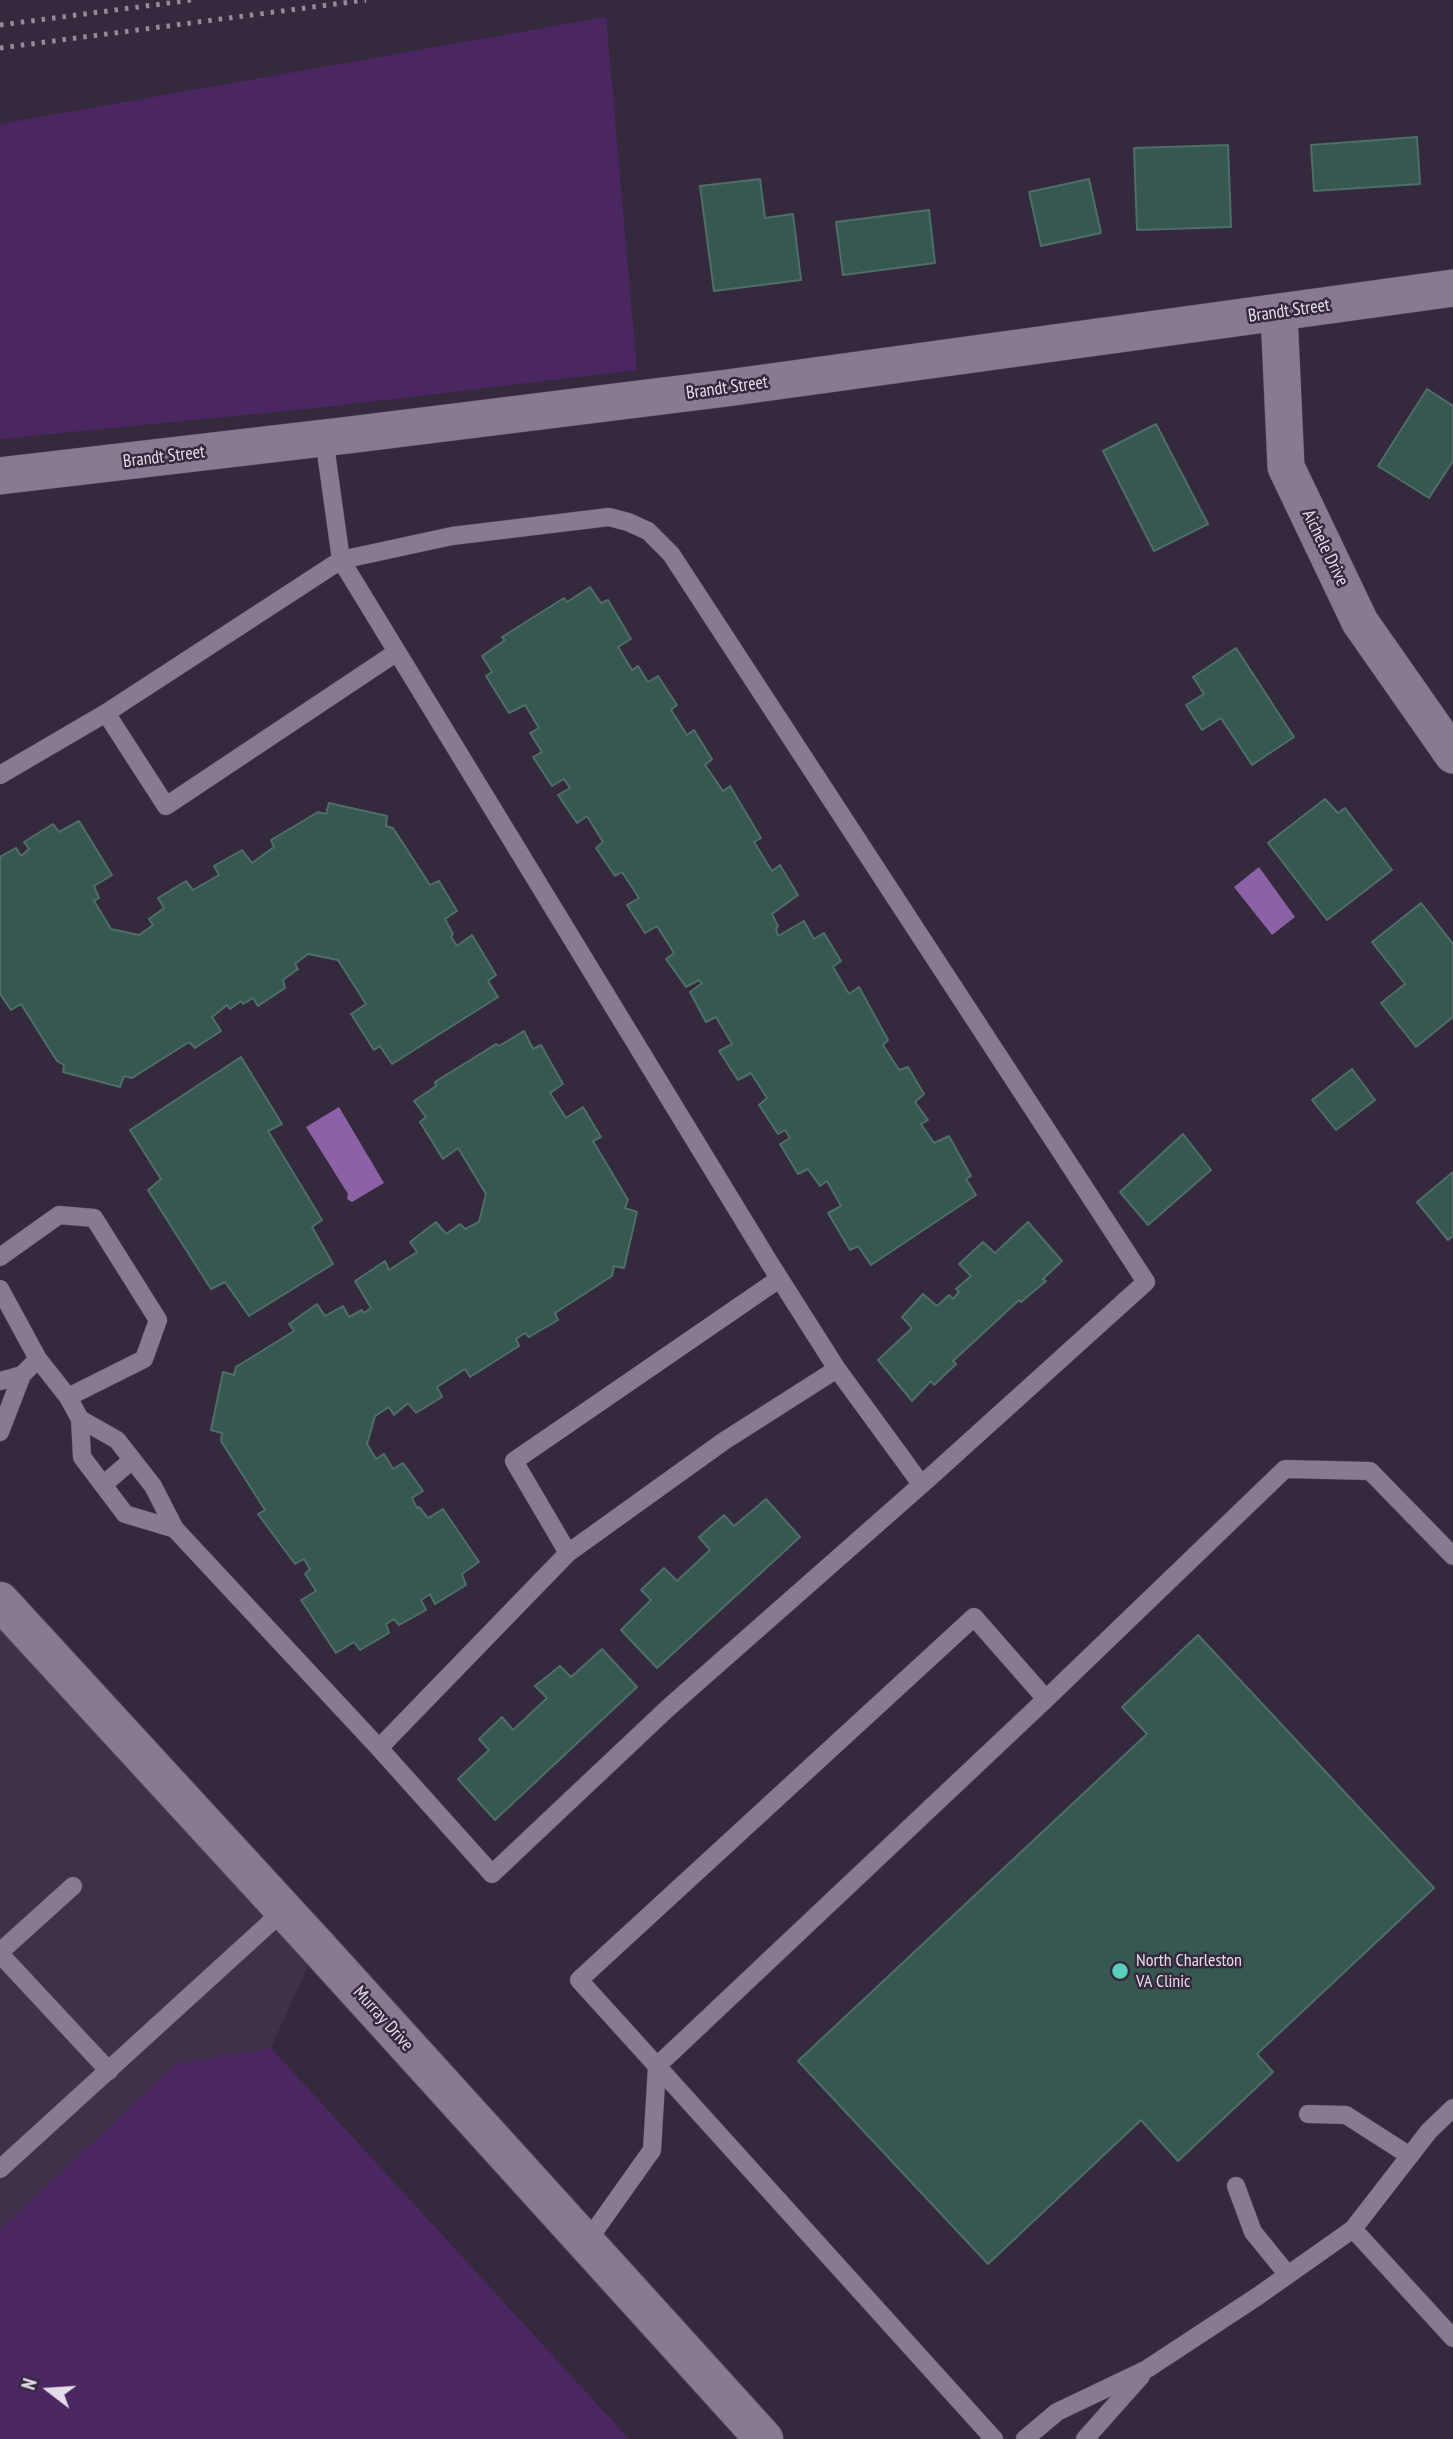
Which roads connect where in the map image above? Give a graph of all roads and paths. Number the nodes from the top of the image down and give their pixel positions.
1 (1453, 288) edge
2 (1279, 313) junction
3 (324, 438) junction
4 (0, 476) edge
5 (341, 560) junction
6 (397, 652) junction
7 (106, 713) junction
8 (1453, 755) edge
9 (0, 775) edge
10 (0, 1257) edge
11 (779, 1279) junction
12 (0, 1289) edge
13 (38, 1359) junction
14 (837, 1369) junction
15 (22, 1375) junction
16 (0, 1381) edge
17 (68, 1397) junction
18 (80, 1419) junction
19 (0, 1432) edge
20 (132, 1460) junction
21 (922, 1484) junction
22 (103, 1485) junction
23 (175, 1529) junction
24 (568, 1553) junction
25 (1453, 1556) edge
26 (0, 1601) edge
27 (1046, 1699) junction
28 (379, 1748) junction
29 (73, 1886) dead end
30 (284, 1910) junction
31 (0, 1953) edge
32 (657, 2066) junction
33 (109, 2071) junction
34 (1453, 2108) edge
35 (1308, 2114) dead end
36 (1410, 2156) junction
37 (0, 2169) edge
38 (1236, 2186) dead end
39 (1353, 2229) junction
40 (586, 2243) junction
41 (1287, 2275) junction
42 (1453, 2338) edge
43 (1147, 2370) junction
44 (764, 2439) edge
45 (994, 2439) edge
46 (1025, 2439) edge
47 (1085, 2439) edge

1 - 2 street, Brandt Street
2 - 3 street, Brandt Street
2 - 8 street, Aichele Drive
3 - 4 street, Brandt Street
3 - 5 lane
5 - 6 lane
5 - 7 lane
5 - 21 lane
6 - 7 lane
6 - 11 lane
7 - 9 lane
10 - 17 lane
11 - 14 lane
11 - 24 lane
12 - 13 lane
13 - 15 lane
13 - 17 lane
14 - 21 lane
14 - 24 lane
15 - 16 lane
15 - 19 lane
17 - 18 lane
18 - 20 lane
18 - 22 lane
20 - 22 lane
20 - 23 lane
21 - 28 lane
22 - 23 lane
23 - 28 lane
24 - 28 lane
25 - 27 lane
26 - 30 street, Murray Drive
27 - 32 lane
27 - 32 lane
29 - 31 lane
30 - 33 lane
30 - 40 street, Murray Drive
31 - 33 lane
32 - 40 lane
32 - 45 lane
33 - 37 lane
34 - 36 lane
35 - 36 lane
36 - 39 lane
38 - 41 lane
39 - 41 lane
39 - 42 lane
40 - 44 street, Murray Drive
41 - 43 lane
43 - 46 lane
43 - 47 lane

